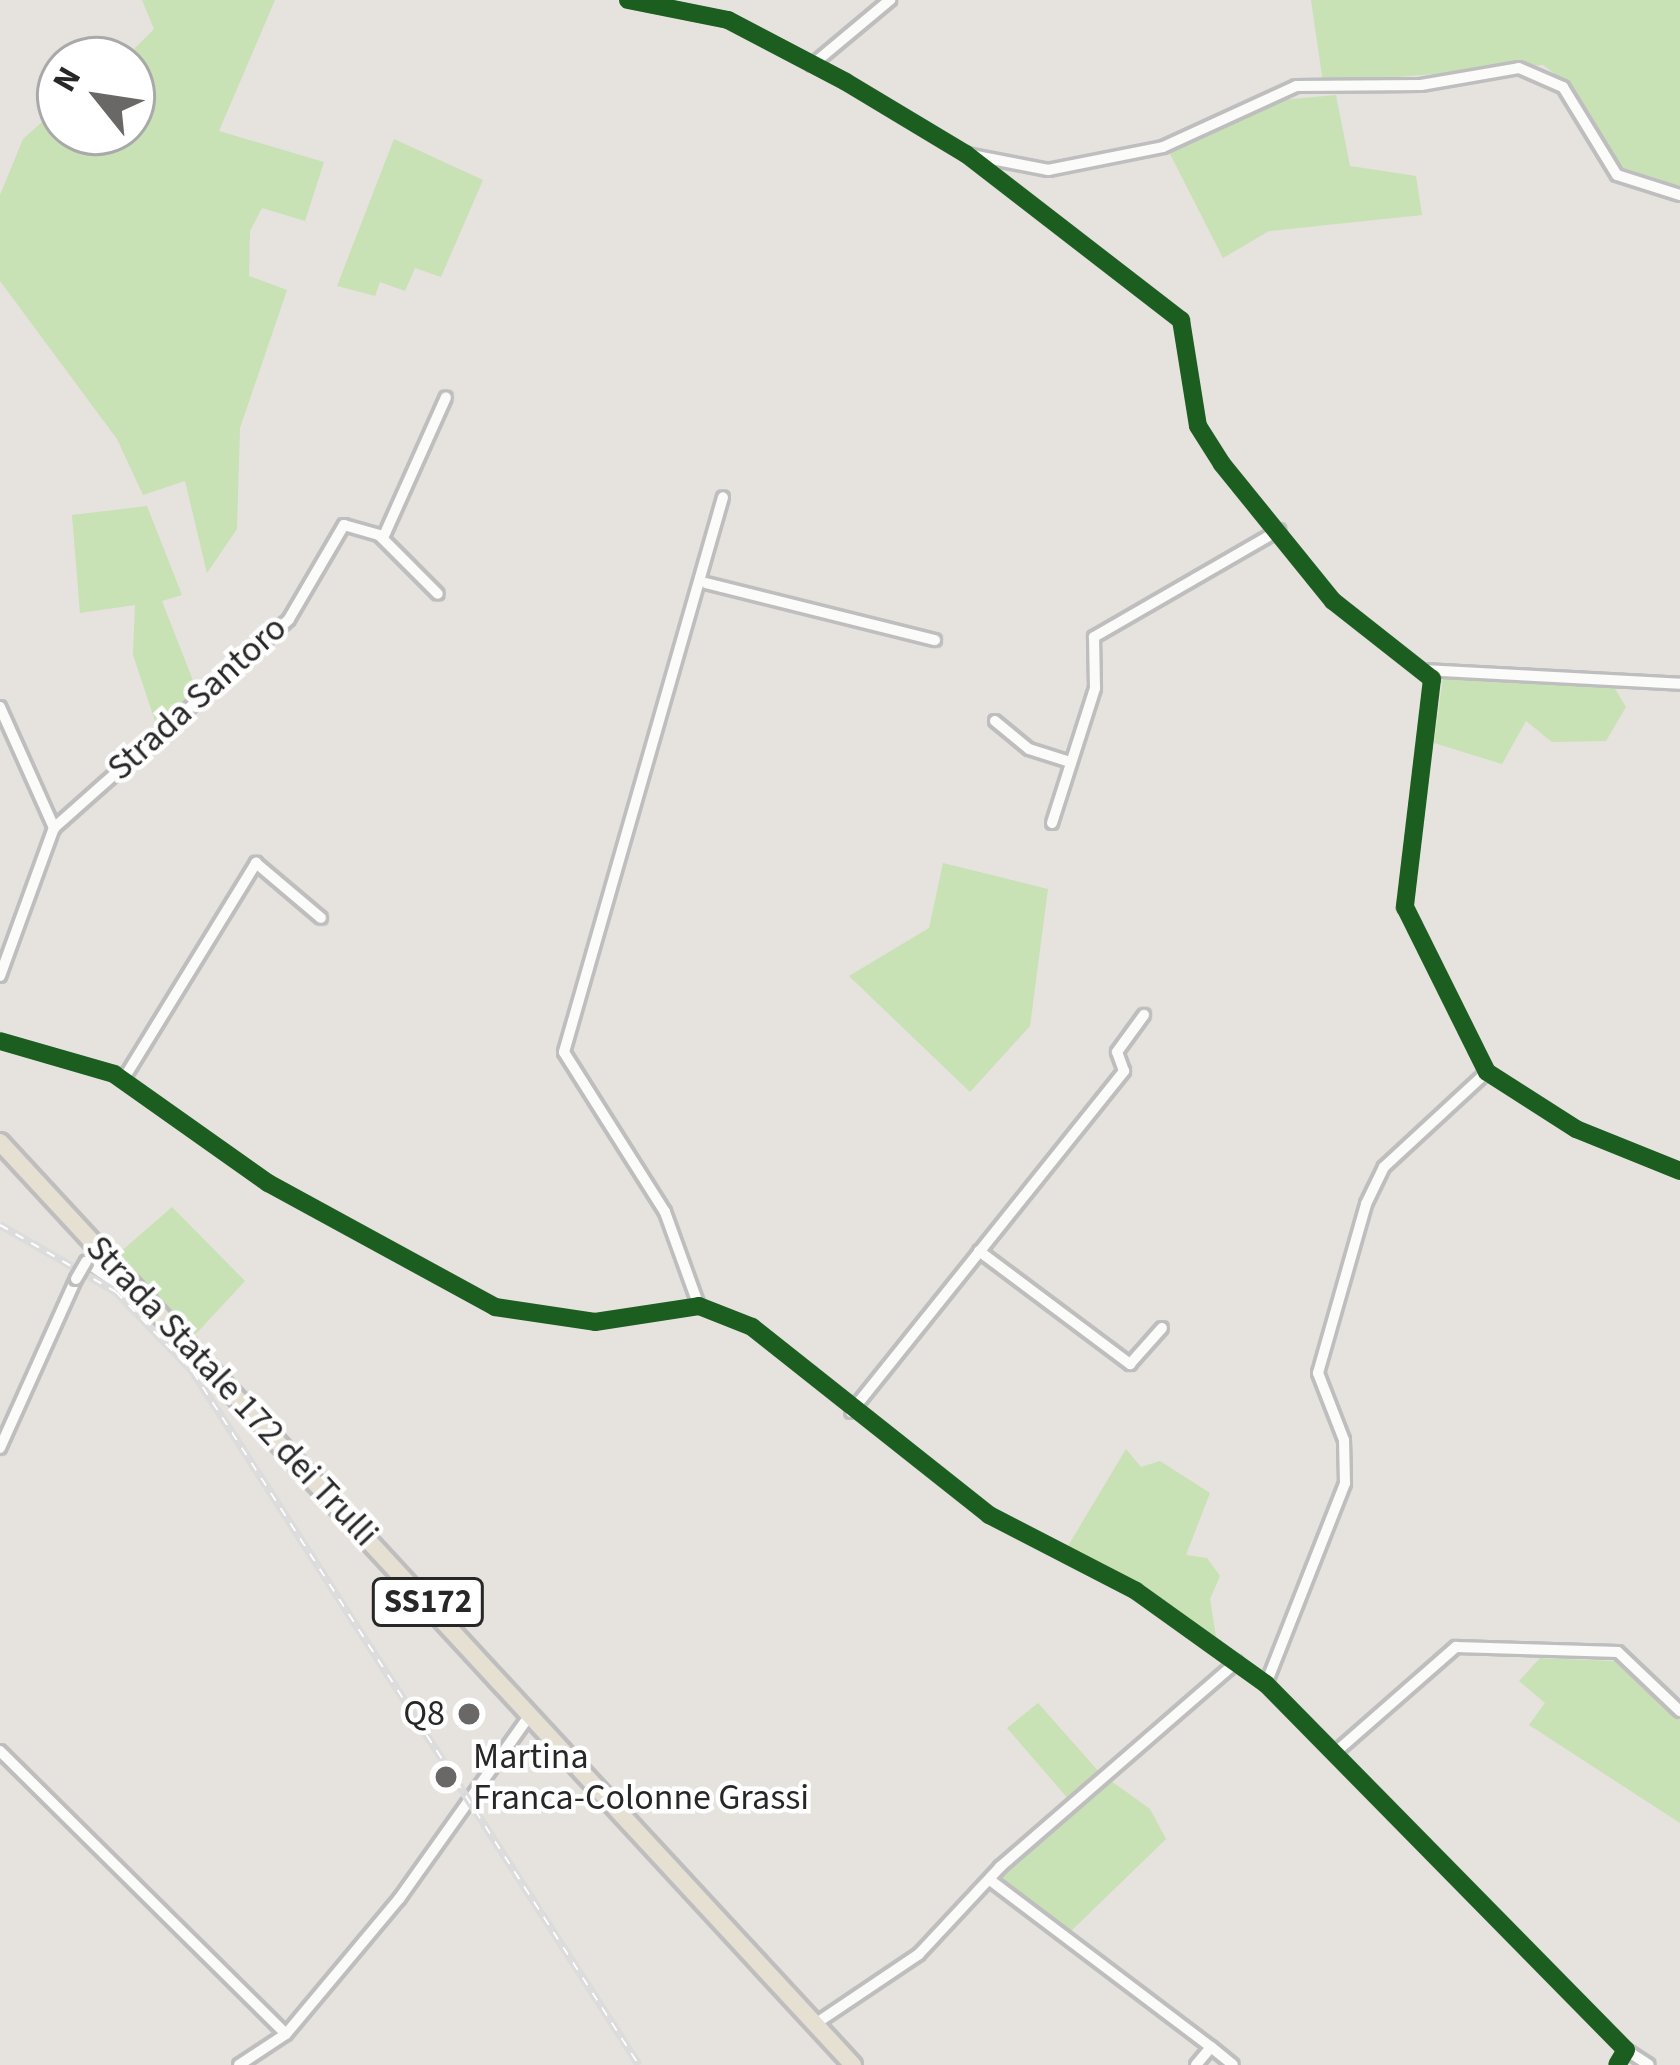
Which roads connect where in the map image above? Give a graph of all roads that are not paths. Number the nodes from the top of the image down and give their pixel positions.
1 (890, 0) edge
2 (629, 1) edge
3 (812, 65) junction
4 (966, 154) junction
5 (1680, 195) edge
6 (446, 397) dead end
7 (723, 496) dead end
8 (1279, 530) junction
9 (383, 538) junction
10 (706, 583) junction
11 (438, 595) dead end
12 (935, 640) dead end
13 (1424, 670) junction
14 (1680, 684) edge
15 (0, 706) edge
16 (994, 721) dead end
17 (1070, 762) junction
18 (1052, 824) dead end
19 (54, 828) junction
20 (321, 918) dead end
21 (0, 976) edge
22 (1144, 1015) dead end
23 (0, 1041) edge
24 (1487, 1072) junction
25 (123, 1080) junction
26 (0, 1142) edge
27 (1680, 1171) edge
28 (979, 1251) junction
29 (148, 1302) junction
30 (699, 1306) junction
31 (1162, 1328) dead end
32 (850, 1412) junction
33 (0, 1448) edge
34 (1237, 1662) junction
35 (1266, 1684) junction
36 (1680, 1711) edge
37 (531, 1713) junction
38 (0, 1751) edge
39 (1336, 1751) junction
40 (990, 1880) junction
41 (815, 2024) junction
42 (286, 2034) junction
43 (1211, 2047) junction
44 (1626, 2050) junction
45 (259, 2059) edge
46 (238, 2065) edge
47 (853, 2065) edge
48 (1196, 2065) edge
49 (1233, 2065) edge
50 (1618, 2065) edge
51 (1649, 2065) edge

1 - 3 street
2 - 3 street
3 - 4 street
4 - 5 street
4 - 8 street
6 - 9 street
7 - 10 street
8 - 13 street
8 - 17 street
9 - 11 street
9 - 19 street, Strada Santoro
10 - 12 street
10 - 30 street
13 - 14 street
13 - 24 street
15 - 19 street
16 - 17 street
17 - 18 street
19 - 21 street, Strada Santoro
20 - 25 street
22 - 28 street
23 - 25 street
24 - 27 street
24 - 35 street
25 - 30 street
26 - 29 main road, Strada Statale 172 dei Trulli / SS172
28 - 31 street
28 - 32 street
29 - 33 street, bridge
29 - 37 main road, Strada Statale 172 dei Trulli / SS172
30 - 32 street
32 - 34 street
34 - 35 street
34 - 40 street
35 - 39 street
36 - 39 street
37 - 41 main road, Strada Statale 172 dei Trulli / SS172
37 - 42 street
38 - 42 street
39 - 44 street
40 - 41 street
40 - 43 street
41 - 47 main road, Strada Statale 172 dei Trulli / SS172
42 - 45 street
43 - 48 street
43 - 49 street
44 - 50 street
44 - 51 street
45 - 46 street

